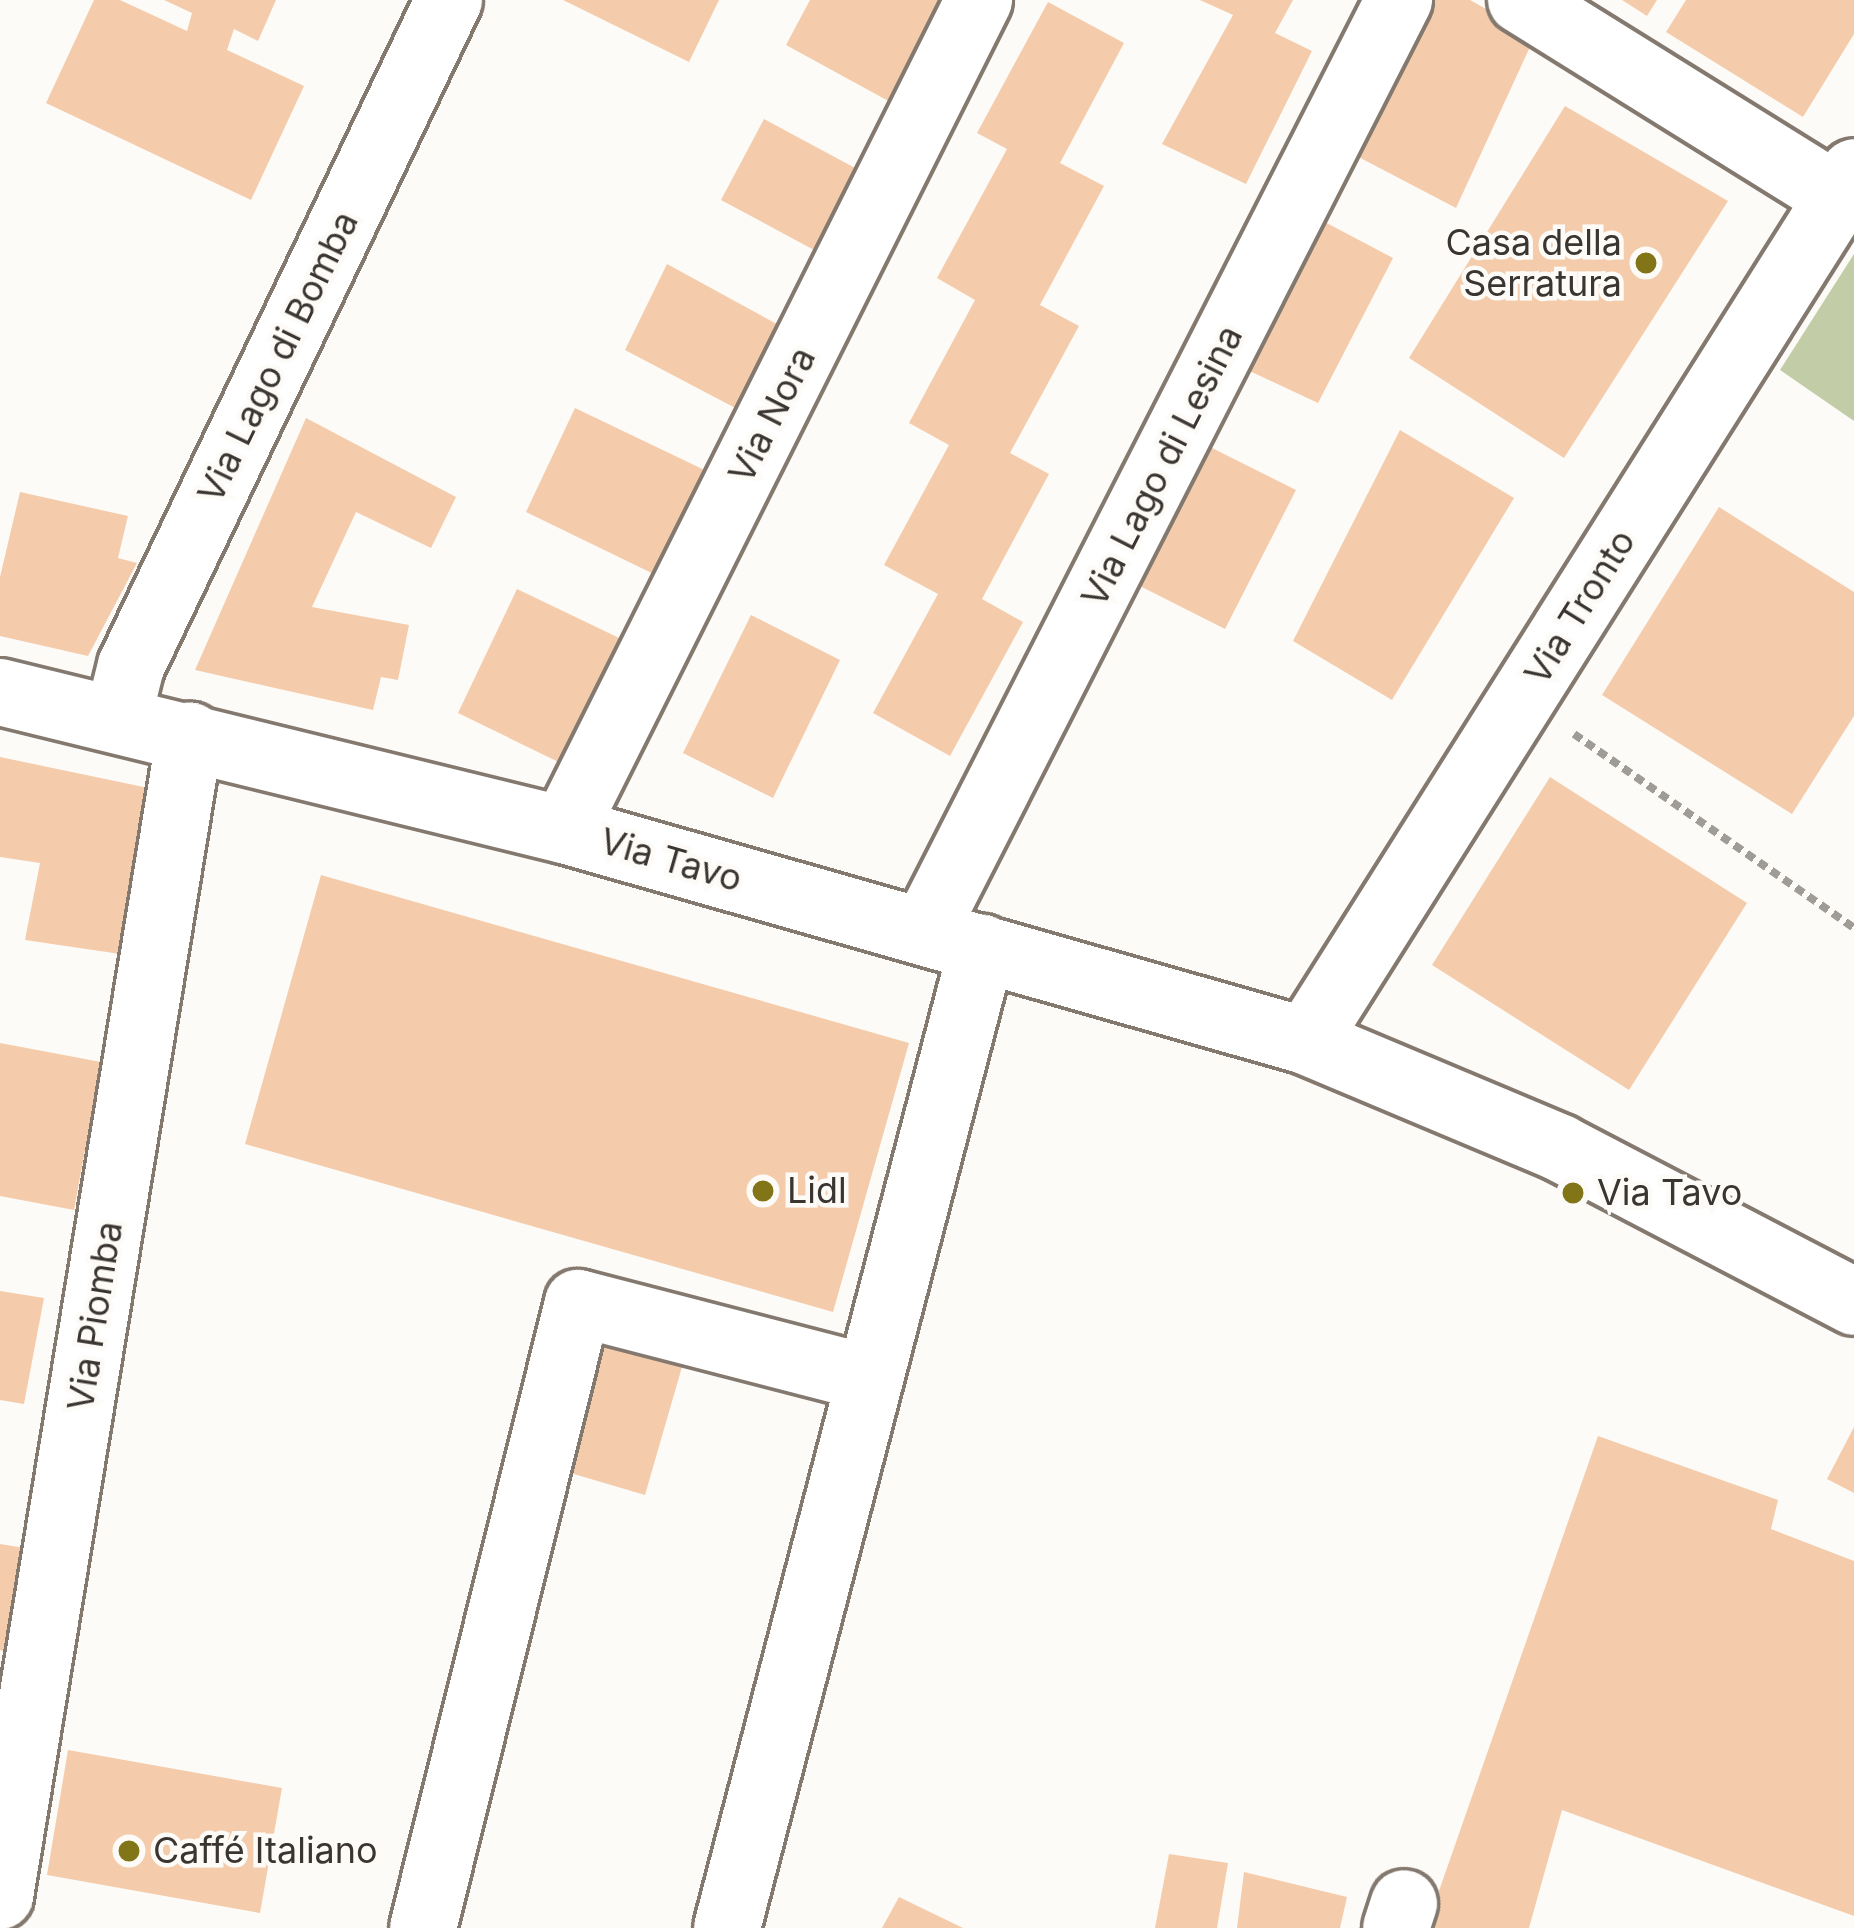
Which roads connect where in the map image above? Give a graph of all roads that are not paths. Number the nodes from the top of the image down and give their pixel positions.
1 (449, 0) edge
2 (979, 0) edge
3 (1399, 0) edge
4 (1521, 0) edge
5 (1846, 185) edge
6 (0, 692) edge
7 (118, 718) junction
8 (190, 735) junction
9 (564, 830) junction
10 (953, 940) junction
11 (1306, 1041) junction
12 (1854, 1302) edge
13 (869, 1378) junction
14 (0, 1896) edge
15 (422, 1928) edge
16 (727, 1928) edge

1 - 7 street, Via Lago di Bomba
2 - 9 street, Via Nora
3 - 10 street, Via Lago di Lesina
4 - 5 street
5 - 11 street, Via Tronto
6 - 7 street, Via Tavo
7 - 8 street, Via Tavo
8 - 9 street, Via Tavo
8 - 14 street, Via Piomba
9 - 10 street, Via Tavo
10 - 11 street, Via Tavo
10 - 13 street, Via Lago di Lesina
11 - 12 street, Via Tavo
13 - 15 street
13 - 16 street, Via Lago di Lesina

